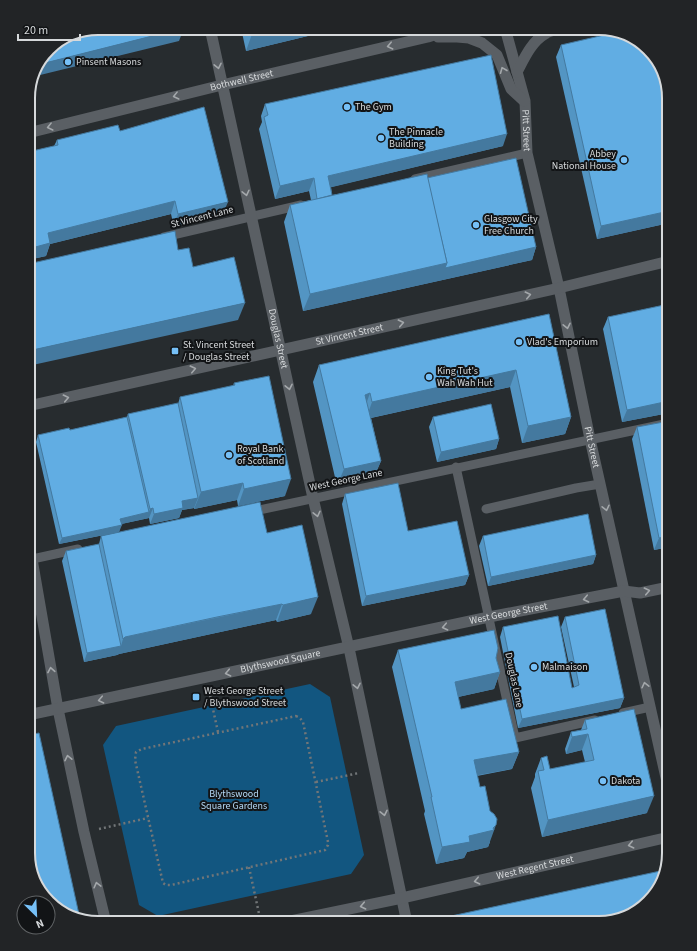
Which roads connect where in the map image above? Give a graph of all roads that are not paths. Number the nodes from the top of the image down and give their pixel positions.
1 (211, 35) edge
2 (434, 35) edge
3 (507, 35) edge
4 (543, 35) edge
5 (428, 37) junction
6 (517, 72) junction
7 (222, 85) junction
8 (525, 101) junction
9 (35, 130) edge
10 (527, 153) junction
11 (410, 180) edge
12 (311, 202) edge
13 (252, 216) junction
14 (151, 240) edge
15 (662, 264) edge
16 (559, 288) junction
17 (281, 349) junction
18 (35, 404) edge
19 (662, 424) edge
20 (590, 439) junction
21 (456, 468) junction
22 (600, 484) junction
23 (313, 498) junction
24 (486, 509) dead end
25 (237, 514) edge
26 (85, 547) edge
27 (35, 558) edge
28 (35, 586) edge
29 (662, 588) edge
30 (624, 591) junction
31 (489, 617) junction
32 (349, 648) junction
33 (650, 707) junction
34 (58, 709) junction
35 (35, 714) edge
36 (662, 760) edge
37 (662, 839) edge
38 (402, 898) junction
39 (104, 916) edge
40 (315, 916) edge
41 (406, 916) edge

1 -> 7 street, Douglas Street
2 - 5 street, Bothwell Street
3 - 6 street, Pitt Street
4 - 6 street
5 -> 7 street, Bothwell Street
8 -> 5 street, Pitt Street
6 - 8 street, Pitt Street
7 -> 9 street, Bothwell Street
7 -> 13 street, Douglas Street
8 - 10 street, Pitt Street
10 - 11 lane
10 - 16 street, Pitt Street
12 - 13 lane, St Vincent Lane
13 - 14 lane, St Vincent Lane
13 - 17 street, Douglas Street
15 - 16 street, St Vincent Street
17 -> 16 street, St Vincent Street
16 -> 20 street, Pitt Street
18 -> 17 street, St Vincent Street
17 -> 23 street, Douglas Street
19 - 20 lane, West George Lane
20 - 21 lane, West George Lane
20 - 22 street, Pitt Street
21 - 23 lane, West George Lane
21 - 31 lane, Douglas Lane
22 - 24 lane
22 -> 30 street, Pitt Street
23 - 25 lane, West George Lane
23 -> 32 street, Douglas Street
26 - 27 lane
34 -> 28 street
30 -> 29 street, West George Street
30 -> 31 street, West George Street
33 -> 30 street, Pitt Street
31 -> 32 street, West George Street
31 - 33 lane, Douglas Lane
32 -> 34 street, Blythswood Square
32 -> 38 street
33 - 36 street, Pitt Street
34 - 35 street
39 -> 34 street
37 -> 38 street, West Regent Street
38 -> 40 street
38 - 41 street

